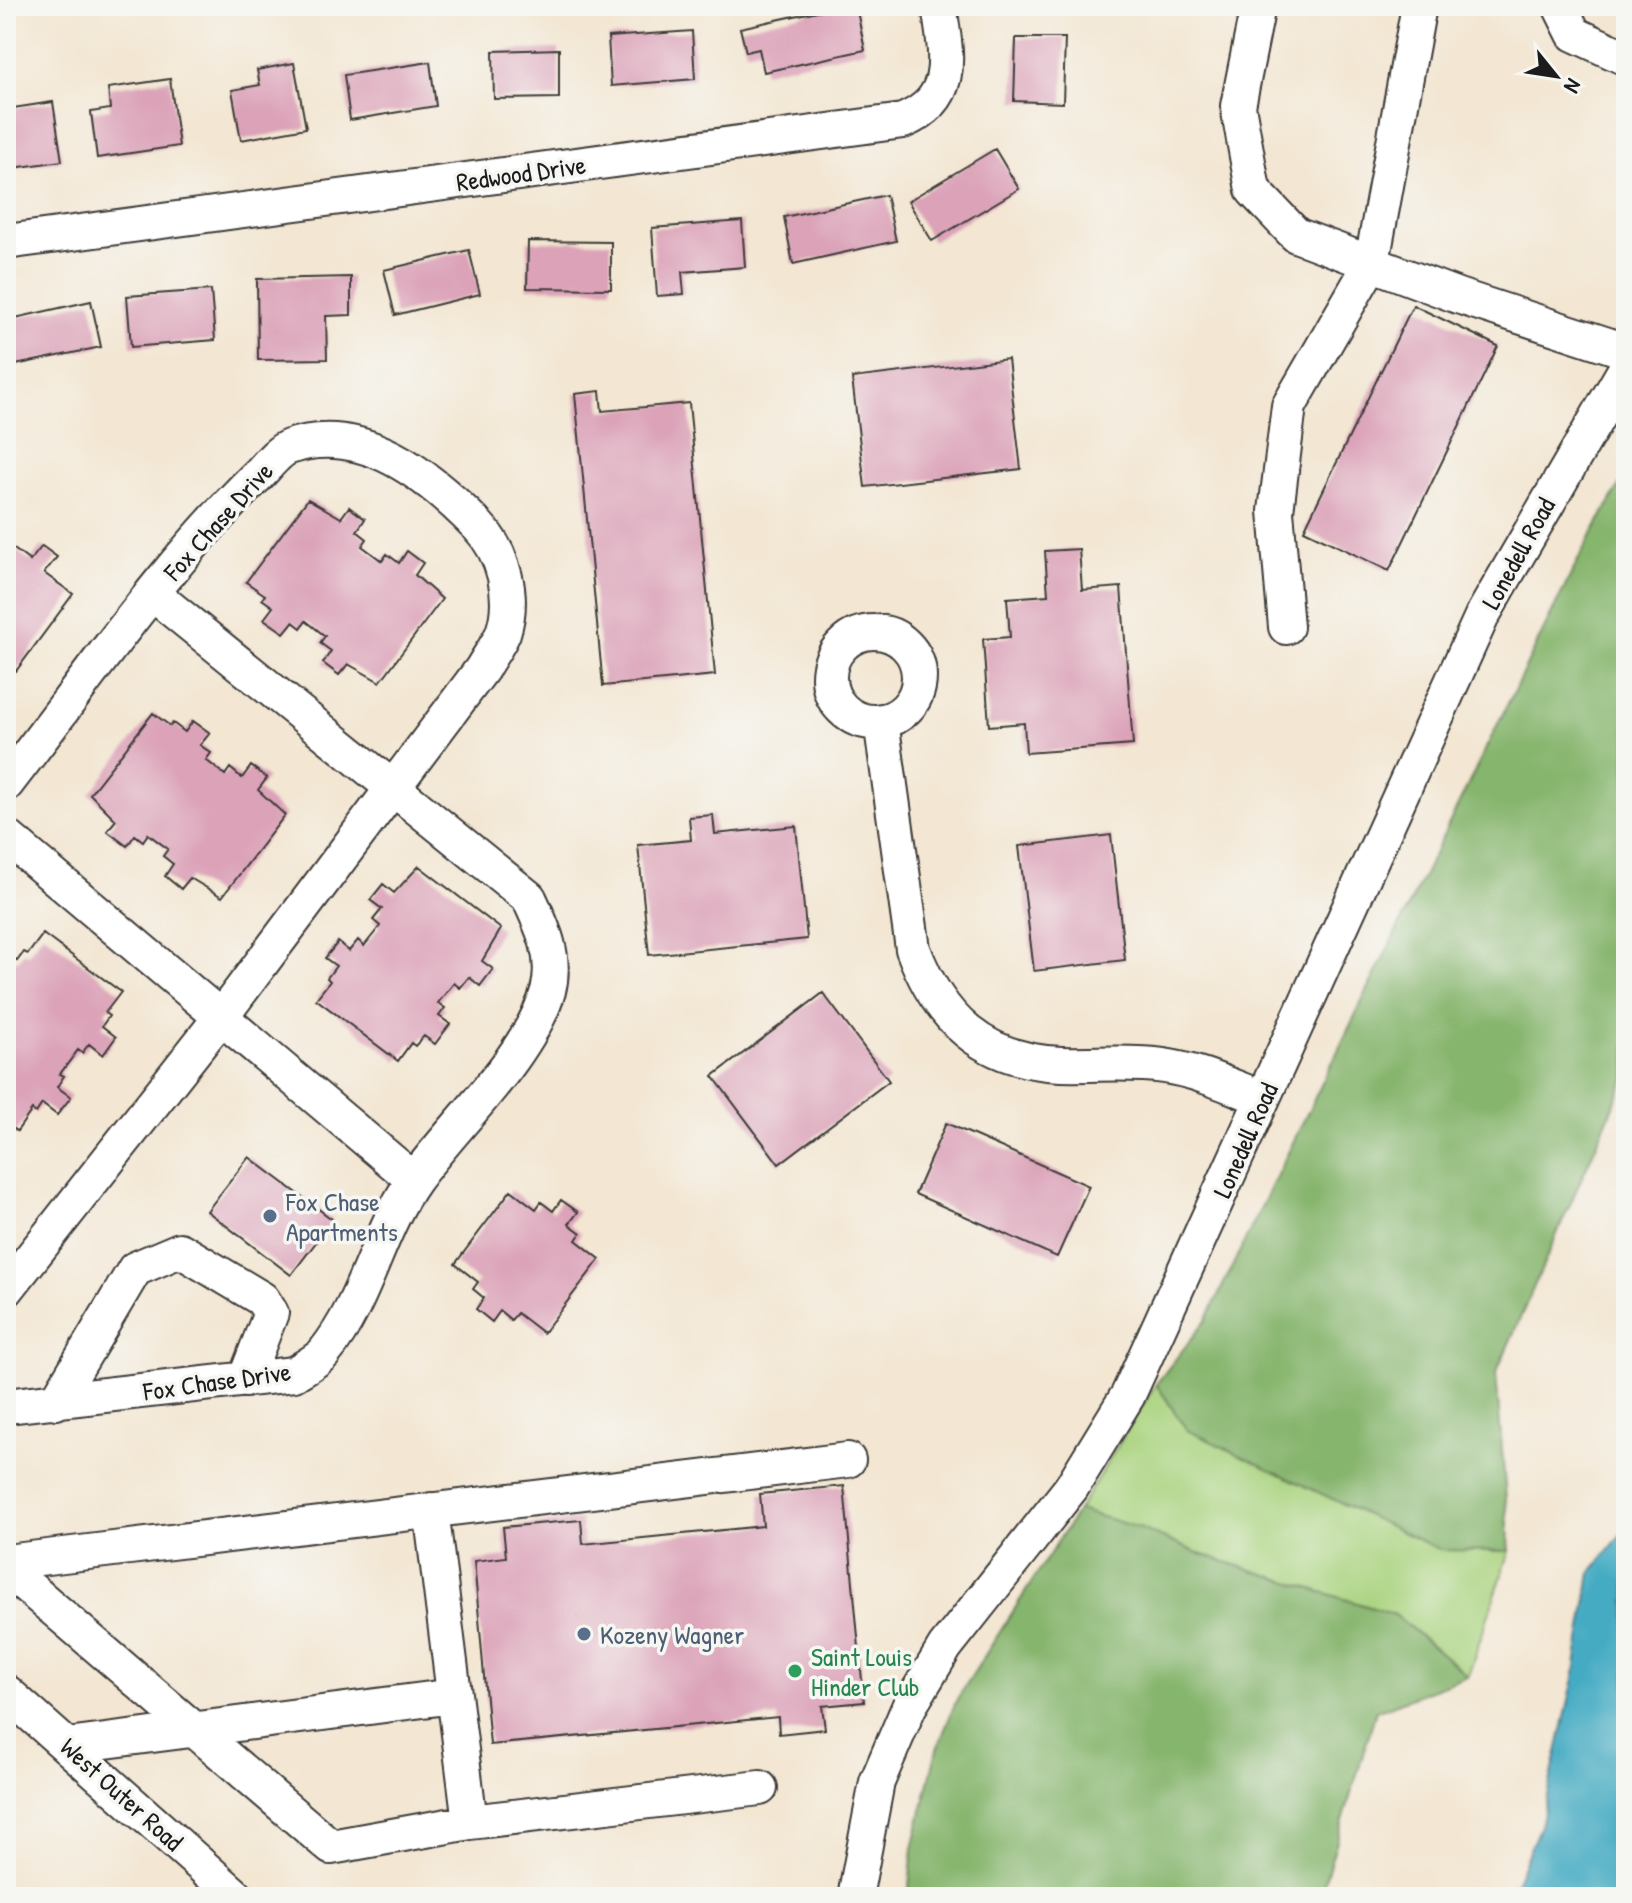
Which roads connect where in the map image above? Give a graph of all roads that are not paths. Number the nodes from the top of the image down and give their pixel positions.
1 (939, 6) edge
2 (1258, 6) edge
3 (1419, 6) edge
4 (1560, 6) edge
5 (1626, 58) edge
6 (6, 242) edge
7 (1372, 262) junction
8 (1626, 351) edge
9 (1626, 368) edge
10 (153, 594) junction
11 (1286, 627) dead end
12 (881, 721) dead end
13 (6, 784) edge
14 (392, 788) junction
15 (6, 836) edge
16 (221, 1017) junction
17 (1262, 1098) junction
18 (414, 1180) junction
19 (6, 1290) edge
20 (245, 1380) junction
21 (56, 1402) junction
22 (6, 1406) edge
23 (848, 1460) dead end
24 (431, 1510) junction
25 (6, 1565) edge
26 (6, 1692) edge
27 (454, 1696) junction
28 (194, 1730) junction
29 (67, 1746) junction
30 (760, 1788) dead end
31 (470, 1822) junction
32 (237, 1897) edge
33 (855, 1897) edge

1 - 6 street, Redwood Drive
2 - 7 street
3 - 7 street
4 - 5 street
7 - 8 street
7 - 11 street
9 - 17 street, Lonedell Road
10 - 13 street, Fox Chase Drive
10 - 14 street, Fox Chase Drive
10 - 14 street, Fox Chase Drive
12 - 17 street
14 - 16 street, Fox Chase Drive
14 - 18 street, Fox Chase Drive
15 - 16 street
16 - 18 street
16 - 19 street, Fox Chase Drive
17 - 33 street, Lonedell Road
18 - 20 street, Fox Chase Drive
20 - 21 street, Fox Chase Drive
20 - 21 street
21 - 22 street, Fox Chase Drive
23 - 24 street
24 - 25 street
24 - 27 street
25 - 28 street
26 - 29 street, West Outer Road
27 - 28 street
27 - 31 street
28 - 29 street
28 - 31 street
29 - 32 street, West Outer Road
30 - 31 street

